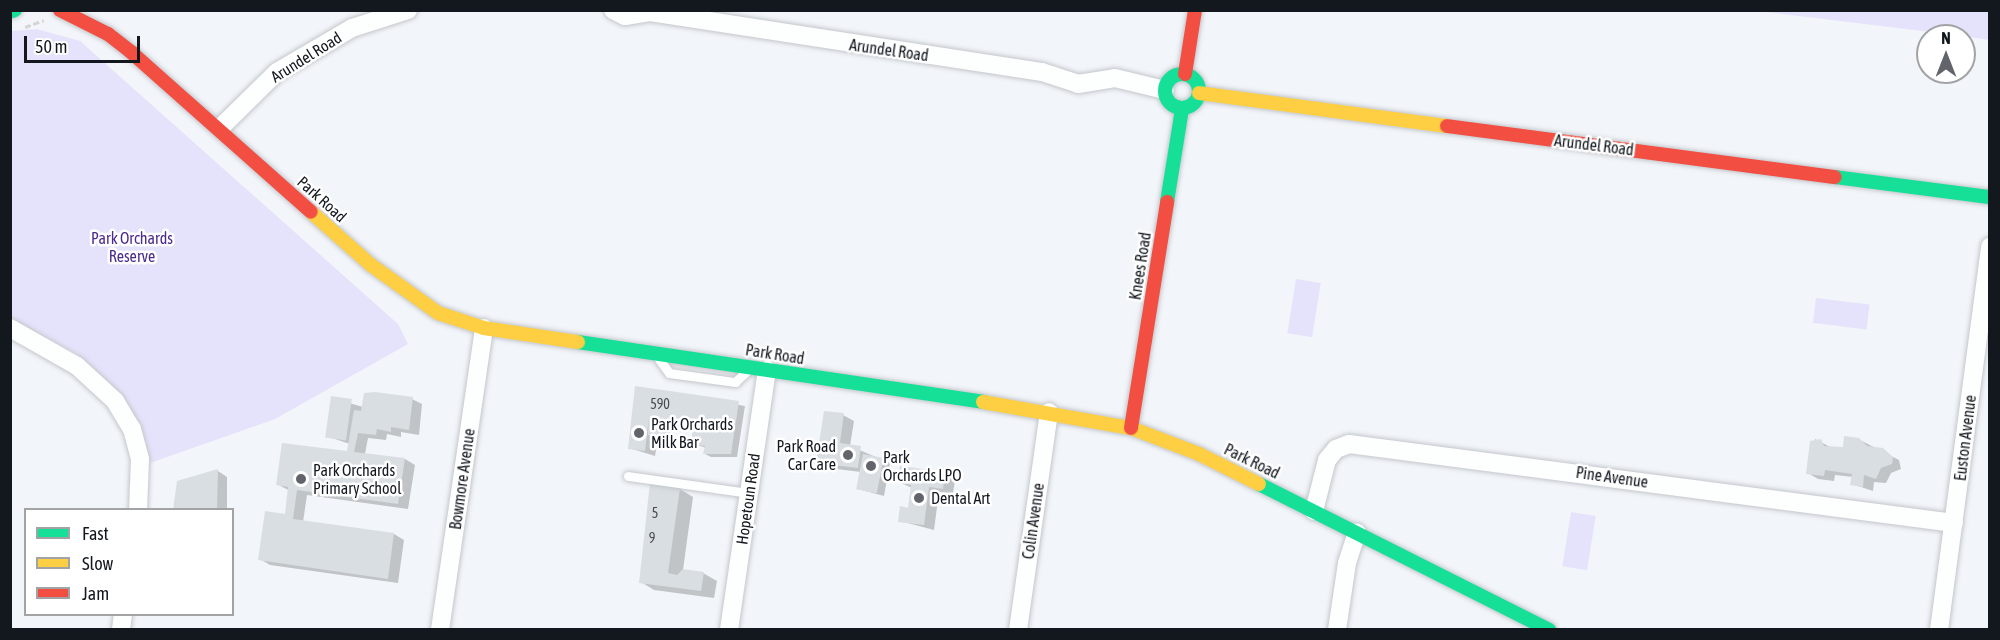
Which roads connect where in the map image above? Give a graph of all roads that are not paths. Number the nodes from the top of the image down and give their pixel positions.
1 (60, 10) edge
2 (408, 10) edge
3 (613, 10) edge
4 (1195, 10) edge
5 (1185, 74) junction
6 (1165, 90) junction
7 (1199, 93) junction
8 (1182, 109) junction
9 (220, 128) junction
10 (1989, 197) edge
11 (1989, 246) edge
12 (10, 328) edge
13 (484, 328) junction
14 (759, 368) junction
15 (1049, 412) junction
16 (1131, 428) junction
17 (628, 476) dead end
18 (749, 493) junction
19 (138, 508) edge
20 (1314, 511) junction
21 (1954, 523) junction
22 (1357, 533) junction
23 (440, 630) edge
24 (729, 630) edge
25 (1018, 630) edge
26 (1337, 630) edge
27 (1549, 630) edge
28 (1939, 630) edge

1 - 9 street, Park Road
2 - 9 street, Arundel Road
3 - 6 street, Arundel Road
4 - 5 street
5 - 6 street
5 - 7 street
6 - 8 street
7 - 8 street
7 - 10 street, Arundel Road
8 - 16 street, Knees Road
9 - 13 street, Park Road
11 - 21 street, Euston Avenue
12 - 19 street
13 - 14 street, Park Road
13 - 23 street, Bowmore Avenue
14 - 15 street, Park Road
14 - 18 street, Hopetoun Road
15 - 16 street, Park Road
15 - 25 street, Colin Avenue
16 - 20 street, Park Road
17 - 18 lane
18 - 24 street, Hopetoun Road
20 - 21 street, Pine Avenue
20 - 22 street, Park Road
21 - 28 street, Euston Avenue
22 - 26 street
22 - 27 street, Park Road

